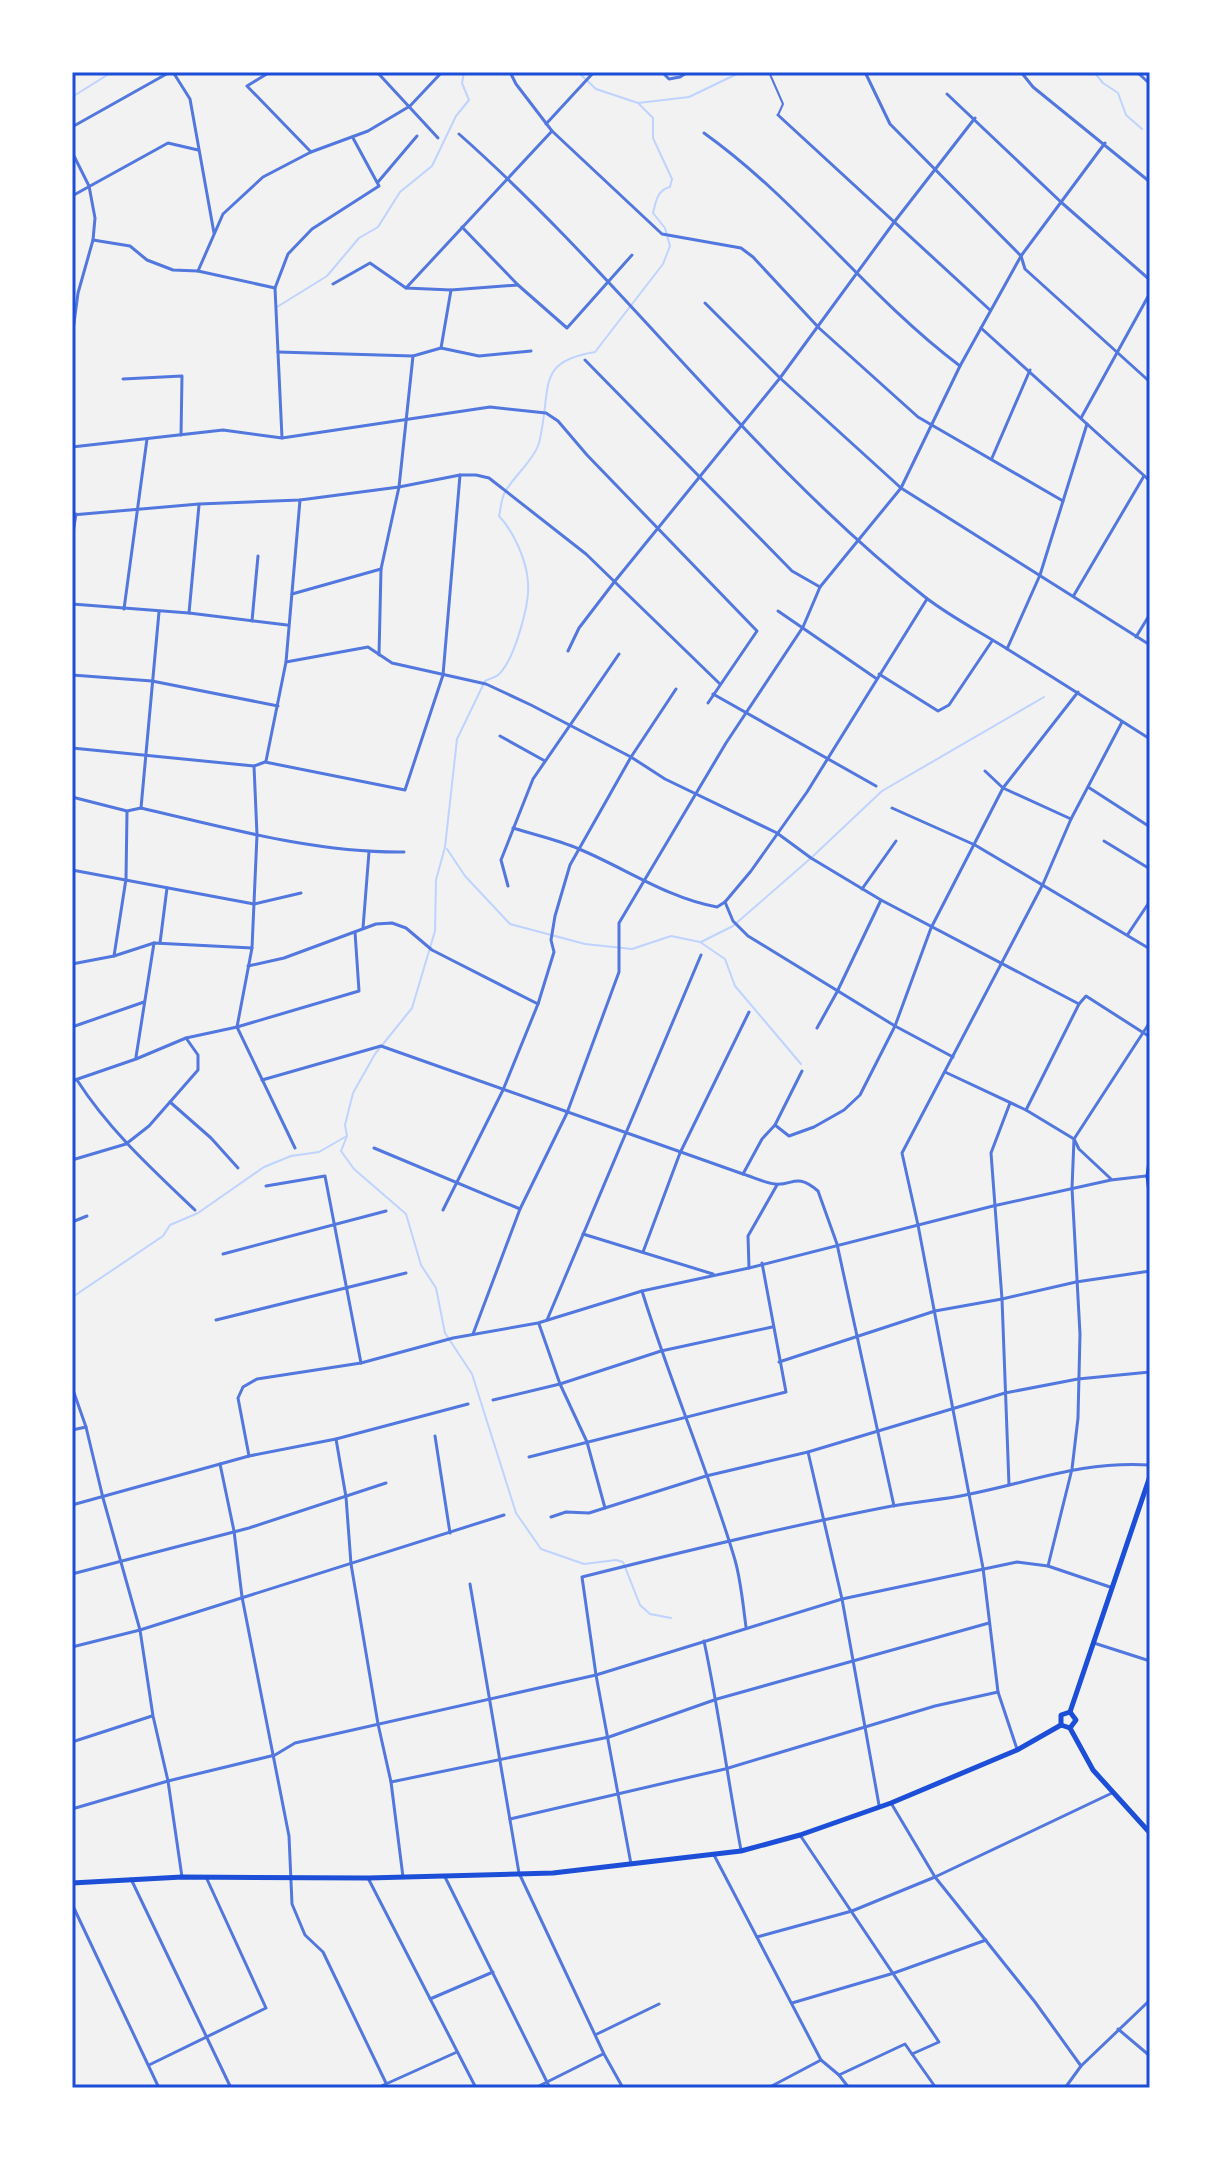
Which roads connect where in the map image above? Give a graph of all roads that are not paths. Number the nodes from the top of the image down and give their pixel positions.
1 (171, 72) edge
2 (270, 72) edge
3 (377, 72) edge
4 (442, 72) edge
5 (594, 72) edge
6 (662, 72) edge
7 (688, 72) edge
8 (769, 72) edge
9 (865, 72) edge
10 (1021, 72) edge
11 (1137, 72) edge
12 (510, 73) edge
13 (1150, 84) edge
14 (947, 94) dead end
15 (410, 106) junction
16 (778, 115) joint
17 (975, 118) junction
18 (546, 124) junction
19 (72, 127) edge
20 (552, 131) junction
21 (704, 133) dead end
22 (459, 134) dead end
23 (417, 136) dead end
24 (353, 138) junction
25 (438, 138) dead end
26 (1105, 143) junction
27 (199, 150) junction
28 (72, 152) edge
29 (311, 152) junction
30 (935, 172) junction
31 (508, 177) junction
32 (377, 182) junction
33 (1150, 182) edge
34 (89, 186) junction
35 (72, 196) edge
36 (1062, 203) junction
37 (895, 221) junction
38 (462, 227) junction
39 (214, 235) junction
40 (93, 240) junction
41 (632, 255) dead end
42 (1021, 256) junction
43 (198, 271) junction
44 (858, 274) junction
45 (1150, 280) edge
46 (609, 283) junction
47 (333, 284) dead end
48 (518, 285) junction
49 (275, 288) junction
50 (406, 288) junction
51 (451, 290) junction
52 (1150, 293) edge
53 (705, 303) dead end
54 (990, 311) junction
55 (819, 328) junction
56 (981, 328) junction
57 (72, 338) edge
58 (441, 348) junction
59 (531, 351) dead end
60 (278, 352) junction
61 (1117, 352) junction
62 (413, 356) junction
63 (585, 360) dead end
64 (960, 366) junction
65 (1030, 370) junction
66 (780, 378) junction
67 (123, 379) dead end
68 (1150, 382) edge
69 (1081, 418) junction
70 (405, 421) junction
71 (931, 424) junction
72 (1087, 424) junction
73 (742, 428) junction
74 (181, 435) junction
75 (282, 438) junction
76 (147, 439) junction
77 (72, 447) edge
78 (992, 458) junction
79 (460, 475) junction
80 (699, 476) junction
81 (1144, 476) junction
82 (1150, 481) edge
83 (399, 487) junction
84 (901, 488) junction
85 (300, 500) junction
86 (1063, 501) junction
87 (199, 504) junction
88 (136, 509) junction
89 (74, 514) edge
90 (656, 528) junction
91 (858, 538) junction
92 (72, 539) edge
93 (258, 556) dead end
94 (381, 569) junction
95 (1040, 575) junction
96 (615, 581) junction
97 (820, 587) junction
98 (291, 594) junction
99 (1074, 595) junction
100 (927, 599) junction
101 (72, 604) edge
102 (124, 609) junction
103 (778, 611) dead end
104 (159, 612) junction
105 (189, 613) junction
106 (1150, 614) edge
107 (252, 621) junction
108 (288, 625) junction
109 (803, 627) junction
110 (1136, 637) junction
111 (993, 640) junction
112 (1150, 645) edge
113 (1007, 649) junction
114 (568, 651) dead end
115 (619, 654) dead end
116 (379, 655) junction
117 (286, 662) junction
118 (879, 674) junction
119 (72, 675) edge
120 (443, 675) junction
121 (877, 679) junction
122 (152, 681) junction
123 (720, 684) junction
124 (676, 689) dead end
125 (1078, 692) junction
126 (713, 694) junction
127 (708, 703) dead end
128 (278, 706) junction
129 (747, 713) junction
130 (1122, 722) junction
131 (568, 725) junction
132 (500, 736) dead end
133 (1150, 739) edge
134 (72, 748) edge
135 (144, 756) junction
136 (631, 757) junction
137 (829, 759) junction
138 (545, 761) junction
139 (265, 762) junction
140 (254, 766) junction
141 (985, 771) dead end
142 (876, 786) dead end
143 (1088, 787) junction
144 (1003, 788) junction
145 (695, 794) junction
146 (72, 797) edge
147 (141, 808) junction
148 (892, 808) dead end
149 (127, 811) junction
150 (1071, 819) junction
151 (1150, 827) edge
152 (513, 828) junction
153 (777, 833) junction
154 (257, 835) junction
155 (896, 841) dead end
156 (1104, 841) dead end
157 (975, 845) junction
158 (578, 848) junction
159 (369, 852) junction
160 (404, 852) dead end
161 (1150, 869) edge
162 (72, 870) edge
163 (126, 879) junction
164 (642, 881) junction
165 (1043, 884) junction
166 (508, 886) dead end
167 (167, 888) junction
168 (862, 889) junction
169 (301, 893) dead end
170 (881, 900) junction
171 (1150, 901) edge
172 (725, 902) junction
173 (254, 904) junction
174 (363, 928) junction
175 (931, 928) junction
176 (355, 931) junction
177 (1128, 934) junction
178 (157, 943) junction
179 (252, 948) junction
180 (1150, 949) edge
181 (701, 955) dead end
182 (114, 956) junction
183 (1000, 962) junction
184 (72, 964) edge
185 (248, 966) junction
186 (837, 992) junction
187 (146, 1001) junction
188 (538, 1004) junction
189 (1079, 1004) junction
190 (749, 1012) dead end
191 (1150, 1022) edge
192 (895, 1026) junction
193 (72, 1027) edge
194 (237, 1027) junction
195 (817, 1028) dead end
196 (1143, 1032) junction
197 (1150, 1037) edge
198 (186, 1038) junction
199 (953, 1057) junction
200 (136, 1059) junction
201 (802, 1071) dead end
202 (945, 1072) junction
203 (74, 1080) edge
204 (262, 1080) junction
205 (503, 1090) junction
206 (170, 1102) junction
207 (1010, 1103) junction
208 (1026, 1110) junction
209 (567, 1113) junction
210 (775, 1125) junction
211 (625, 1132) junction
212 (1074, 1139) junction
213 (126, 1144) junction
214 (295, 1148) dead end
215 (374, 1148) dead end
216 (680, 1153) junction
217 (72, 1160) edge
218 (1150, 1161) edge
219 (238, 1168) dead end
220 (743, 1174) junction
221 (1148, 1176) junction
222 (1111, 1180) junction
223 (457, 1185) junction
224 (777, 1185) junction
225 (266, 1186) dead end
226 (1072, 1188) junction
227 (1150, 1193) edge
228 (993, 1206) junction
229 (520, 1209) junction
230 (195, 1210) dead end
231 (443, 1210) dead end
232 (386, 1211) dead end
233 (87, 1216) dead end
234 (72, 1222) edge
235 (334, 1224) junction
236 (918, 1225) junction
237 (583, 1234) junction
238 (837, 1244) junction
239 (643, 1252) junction
240 (223, 1254) dead end
241 (762, 1263) junction
242 (749, 1268) junction
243 (1150, 1271) edge
244 (406, 1273) dead end
245 (714, 1274) junction
246 (1076, 1282) junction
247 (347, 1288) junction
248 (642, 1291) junction
249 (1002, 1299) junction
250 (935, 1311) junction
251 (216, 1320) dead end
252 (547, 1320) junction
253 (538, 1323) junction
254 (772, 1327) junction
255 (473, 1334) junction
256 (857, 1334) junction
257 (661, 1351) junction
258 (779, 1362) junction
259 (361, 1363) junction
260 (1150, 1372) edge
261 (1078, 1379) junction
262 (560, 1384) junction
263 (72, 1387) edge
264 (1005, 1393) junction
265 (493, 1400) dead end
266 (468, 1404) dead end
267 (952, 1407) junction
268 (686, 1416) junction
269 (86, 1427) junction
270 (72, 1430) edge
271 (878, 1430) junction
272 (435, 1436) dead end
273 (336, 1439) junction
274 (587, 1442) junction
275 (808, 1452) junction
276 (249, 1456) junction
277 (529, 1457) dead end
278 (220, 1464) junction
279 (1150, 1465) edge
280 (1072, 1469) junction
281 (706, 1476) junction
282 (1150, 1478) edge
283 (386, 1483) dead end
284 (1009, 1485) junction
285 (969, 1495) junction
286 (346, 1497) junction
287 (103, 1498) junction
288 (72, 1505) edge
289 (894, 1506) junction
290 (605, 1508) junction
291 (504, 1515) dead end
292 (551, 1517) dead end
293 (824, 1521) junction
294 (234, 1531) junction
295 (450, 1533) junction
296 (728, 1540) junction
297 (122, 1563) junction
298 (351, 1564) junction
299 (1048, 1566) junction
300 (983, 1568) junction
301 (72, 1574) edge
302 (470, 1584) dead end
303 (1114, 1588) junction
304 (242, 1597) junction
305 (842, 1599) junction
306 (989, 1623) junction
307 (747, 1628) junction
308 (140, 1630) junction
309 (704, 1641) junction
310 (1094, 1643) junction
311 (72, 1647) edge
312 (852, 1660) junction
313 (1150, 1661) edge
314 (596, 1675) junction
315 (998, 1692) junction
316 (490, 1699) junction
317 (717, 1699) junction
318 (1070, 1712) junction
319 (153, 1716) junction
320 (378, 1724) junction
321 (1061, 1725) junction
322 (864, 1728) junction
323 (1070, 1728) junction
324 (609, 1737) junction
325 (72, 1742) edge
326 (1017, 1750) junction
327 (275, 1755) junction
328 (501, 1760) junction
329 (725, 1769) junction
330 (168, 1781) junction
331 (391, 1782) junction
332 (1112, 1793) junction
333 (617, 1796) junction
334 (891, 1803) junction
335 (879, 1808) junction
336 (72, 1809) edge
337 (510, 1819) junction
338 (1150, 1833) edge
339 (800, 1835) junction
340 (741, 1851) junction
341 (714, 1855) junction
342 (631, 1864) junction
343 (519, 1873) junction
344 (445, 1876) junction
345 (182, 1877) junction
346 (206, 1877) junction
347 (290, 1877) junction
348 (403, 1877) junction
349 (935, 1877) junction
350 (368, 1878) junction
351 (131, 1879) junction
352 (72, 1883) edge
353 (72, 1904) edge
354 (852, 1911) junction
355 (757, 1937) junction
356 (987, 1940) junction
357 (493, 1972) junction
358 (894, 1973) junction
359 (430, 1999) junction
360 (1150, 2000) edge
361 (792, 2003) junction
362 (659, 2004) dead end
363 (1118, 2029) junction
364 (597, 2034) junction
365 (207, 2038) junction
366 (458, 2052) junction
367 (604, 2054) junction
368 (912, 2054) junction
369 (1150, 2056) edge
370 (821, 2060) junction
371 (149, 2065) junction
372 (1081, 2066) junction
373 (839, 2075) junction
374 (547, 2082) junction
375 (386, 2083) junction
376 (159, 2088) edge
377 (231, 2088) edge
378 (377, 2088) edge
379 (476, 2088) edge
380 (535, 2088) edge
381 (550, 2088) edge
382 (623, 2088) edge
383 (768, 2088) edge
384 (849, 2088) edge
385 (936, 2088) edge
386 (1066, 2088) edge

1 - 19 street
1 - 27 street
2 - 29 street
3 - 15 street
4 - 15 street
5 - 18 street
6 - 7 street
8 - 16 lane
9 - 30 street
10 - 26 street
11 - 13 street
12 - 18 street
14 - 17 street
15 - 24 street
15 - 25 street
16 - 37 street
17 - 30 street
17 - 36 street
18 - 20 street
20 - 31 street
20 - 55 street
21 - 44 street
22 - 31 street
23 - 32 street
24 - 29 street
24 - 32 street
26 - 33 street
26 - 36 street
27 - 34 street
27 - 39 street
28 - 34 street
29 - 39 street
30 - 37 street
30 - 42 street
31 - 38 street
31 - 46 street
32 - 49 street
34 - 35 street
34 - 40 street
36 - 42 street
36 - 45 street
37 - 44 street
37 - 54 street
38 - 48 street
38 - 50 street
39 - 43 street
40 - 43 street
40 - 57 street
41 - 46 street
42 - 54 street
42 - 61 street
43 - 49 street
44 - 55 street
44 - 64 street
46 - 48 street
46 - 73 street
47 - 50 street
48 - 51 street
49 - 60 street
50 - 51 street
51 - 58 street
52 - 61 street
53 - 66 street
54 - 56 street
55 - 66 street
55 - 71 street
56 - 64 street
56 - 65 street
58 - 59 street
58 - 62 street
60 - 62 street
60 - 75 street
61 - 68 street
61 - 69 street
62 - 70 street
63 - 80 street
64 - 71 street
65 - 69 street
65 - 78 street
66 - 73 street
66 - 84 street
67 - 74 street
69 - 72 street
70 - 75 street
70 - 83 street
70 - 90 street
71 - 78 street
71 - 84 street
72 - 81 street
72 - 86 street
73 - 80 street
73 - 91 street
74 - 75 street
74 - 76 street
76 - 77 street
76 - 88 street
78 - 86 street
79 - 83 street
79 - 96 street
79 - 120 street
80 - 90 street
80 - 97 street
81 - 82 street
81 - 99 street
83 - 85 street
83 - 94 street
84 - 91 street
84 - 95 street
85 - 87 street
85 - 98 street
86 - 95 street
87 - 88 street
87 - 105 street
88 - 89 street
88 - 102 street
89 - 92 street
90 - 96 street
90 - 123 street
91 - 97 street
91 - 100 street
93 - 107 street
94 - 98 street
94 - 116 street
95 - 99 street
95 - 113 street
96 - 114 street
96 - 123 street
97 - 109 street
98 - 108 street
99 - 110 street
100 - 111 street
100 - 118 street
101 - 102 street
102 - 104 street
103 - 109 street
104 - 105 street
104 - 122 street
105 - 107 street
106 - 110 street
107 - 108 street
108 - 117 street
109 - 121 street
109 - 129 street
110 - 112 street
111 - 113 street
111 - 118 street
113 - 125 street
115 - 131 street
116 - 117 street
116 - 120 street
117 - 128 street
118 - 121 street
119 - 122 street
120 - 131 street
120 - 139 street
121 - 137 street
122 - 128 street
122 - 135 street
123 - 126 street
124 - 136 street
125 - 130 street
125 - 144 street
126 - 127 street
126 - 129 street
128 - 139 street
129 - 137 street
129 - 145 street
130 - 133 street
130 - 143 street
131 - 136 street
131 - 138 street
132 - 138 street
134 - 135 street
135 - 140 street
135 - 147 street
136 - 145 street
136 - 158 street
137 - 142 street
137 - 153 street
138 - 152 street
139 - 140 street
140 - 154 street
141 - 144 street
143 - 150 street
143 - 151 street
144 - 150 street
144 - 157 street
145 - 153 street
145 - 164 street
146 - 149 street
147 - 149 street
147 - 154 street
148 - 157 street
149 - 163 street
150 - 165 street
152 - 158 street
152 - 166 street
153 - 168 street
153 - 172 street
154 - 159 street
154 - 173 street
155 - 168 street
156 - 161 street
157 - 165 street
157 - 175 street
158 - 164 street
158 - 188 street
159 - 160 street
159 - 174 street
162 - 163 street
163 - 167 street
163 - 182 street
164 - 172 street
164 - 209 street
165 - 177 street
165 - 183 street
167 - 173 street
167 - 178 street
168 - 170 street
169 - 173 street
170 - 175 street
170 - 186 street
171 - 177 street
172 - 186 street
173 - 179 street
174 - 176 street
174 - 188 street
175 - 183 street
175 - 192 street
176 - 185 street
176 - 194 street
177 - 180 street
178 - 179 street
178 - 182 street
178 - 187 street
179 - 185 street
181 - 211 street
182 - 184 street
183 - 189 street
183 - 199 street
185 - 194 street
186 - 192 street
186 - 195 street
187 - 193 street
187 - 200 street
188 - 205 street
189 - 196 street
189 - 208 street
190 - 216 street
191 - 196 street
192 - 199 street
192 - 210 street
194 - 198 street
194 - 204 street
196 - 197 street
196 - 212 street
198 - 200 street
198 - 206 street
199 - 202 street
200 - 203 street
201 - 210 street
202 - 207 street
202 - 236 street
203 - 213 street
204 - 205 street
204 - 214 street
205 - 209 street
205 - 223 street
206 - 213 street
206 - 219 street
207 - 208 street
207 - 228 street
208 - 212 street
209 - 211 street
209 - 229 street
210 - 220 street
211 - 216 street
211 - 237 street
212 - 222 street
212 - 226 street
213 - 217 street
213 - 230 street
215 - 223 street
216 - 220 street
216 - 239 street
218 - 221 main road
220 - 224 street
221 - 222 street
221 - 227 main road
222 - 226 street
223 - 229 street
223 - 231 street
224 - 238 street
224 - 242 street
225 - 235 street
226 - 228 street
226 - 246 street
228 - 236 street
228 - 249 street
229 - 255 street
232 - 235 street
233 - 234 street
235 - 240 street
235 - 247 street
236 - 238 street
236 - 250 street
237 - 239 street
237 - 252 street
238 - 241 street
238 - 256 street
239 - 245 street
241 - 242 street
241 - 254 street
242 - 245 street
243 - 246 street
244 - 247 street
245 - 248 street
246 - 249 street
246 - 261 street
247 - 251 street
247 - 259 street
248 - 252 street
248 - 257 street
249 - 250 street
249 - 264 street
250 - 256 street
250 - 267 street
252 - 253 street
253 - 255 street
253 - 262 street
254 - 257 street
254 - 258 street
255 - 259 street
256 - 258 street
256 - 271 street
257 - 262 street
257 - 268 street
258 - 268 street
259 - 276 street
260 - 261 street
261 - 264 street
261 - 280 street
262 - 265 street
262 - 274 street
263 - 269 street
264 - 267 street
264 - 284 street
266 - 273 street
267 - 271 street
267 - 285 street
268 - 274 street
268 - 281 street
269 - 270 street
269 - 287 street
271 - 275 street
271 - 289 street
272 - 295 street
273 - 276 street
273 - 286 street
274 - 277 street
274 - 290 street
275 - 281 street
275 - 293 street
276 - 278 street
278 - 287 street
278 - 294 street
279 - 280 street
280 - 284 street
280 - 299 street
281 - 290 street
281 - 296 street
282 - 303 main road
283 - 286 street
284 - 285 street
285 - 289 street
285 - 300 street
286 - 294 street
286 - 298 street
287 - 288 street
287 - 297 street
289 - 293 street
290 - 292 street
291 - 295 street
293 - 296 street
293 - 305 street
294 - 297 street
294 - 304 street
295 - 298 street
296 - 307 street
296 - 314 street
297 - 301 street
297 - 308 street
298 - 304 street
298 - 320 street
299 - 300 street
299 - 303 street
300 - 305 street
300 - 306 street
302 - 316 street
303 - 310 main road
304 - 308 street
304 - 327 street
305 - 307 street
305 - 312 street
306 - 312 street
306 - 315 street
307 - 309 street
308 - 311 street
308 - 319 street
309 - 314 street
309 - 317 street
310 - 313 street
310 - 318 main road
312 - 317 street
312 - 322 street
314 - 316 street
314 - 324 street
315 - 322 street
315 - 326 street
316 - 320 street
316 - 328 street
317 - 324 street
317 - 329 street
318 - 321 main road
318 - 323 main road
319 - 325 street
319 - 330 street
320 - 327 street
320 - 331 street
321 - 323 main road
321 - 326 main road
322 - 329 street
322 - 335 street
323 - 332 main road
324 - 328 street
324 - 333 street
326 - 334 main road
327 - 330 street
327 - 347 street
328 - 331 street
328 - 337 street
329 - 333 street
329 - 340 street
330 - 336 street
330 - 345 street
331 - 348 street
332 - 338 main road
332 - 349 street
333 - 337 street
333 - 342 street
334 - 335 main road
334 - 349 street
335 - 339 main road
337 - 343 street
339 - 340 main road
339 - 354 street
340 - 341 main road
341 - 342 main road
341 - 355 street
342 - 343 main road
343 - 344 main road
343 - 364 street
344 - 348 main road
344 - 357 street
345 - 346 main road
345 - 351 main road
346 - 347 main road
346 - 365 street
347 - 350 main road
347 - 375 street
348 - 350 main road
349 - 354 street
349 - 356 street
350 - 359 street
351 - 352 main road
351 - 365 street
353 - 371 street
354 - 355 street
354 - 358 street
355 - 361 street
356 - 358 street
356 - 372 street
357 - 359 street
357 - 374 street
358 - 361 street
358 - 368 street
359 - 366 street
360 - 363 street
361 - 370 street
362 - 364 street
363 - 369 street
363 - 372 street
364 - 367 street
365 - 371 street
365 - 377 street
366 - 375 street
366 - 379 street
367 - 374 street
367 - 382 street
368 - 373 street
368 - 385 street
370 - 373 street
370 - 383 street
371 - 376 street
372 - 386 street
373 - 384 street
374 - 380 street
374 - 381 street
375 - 378 street

